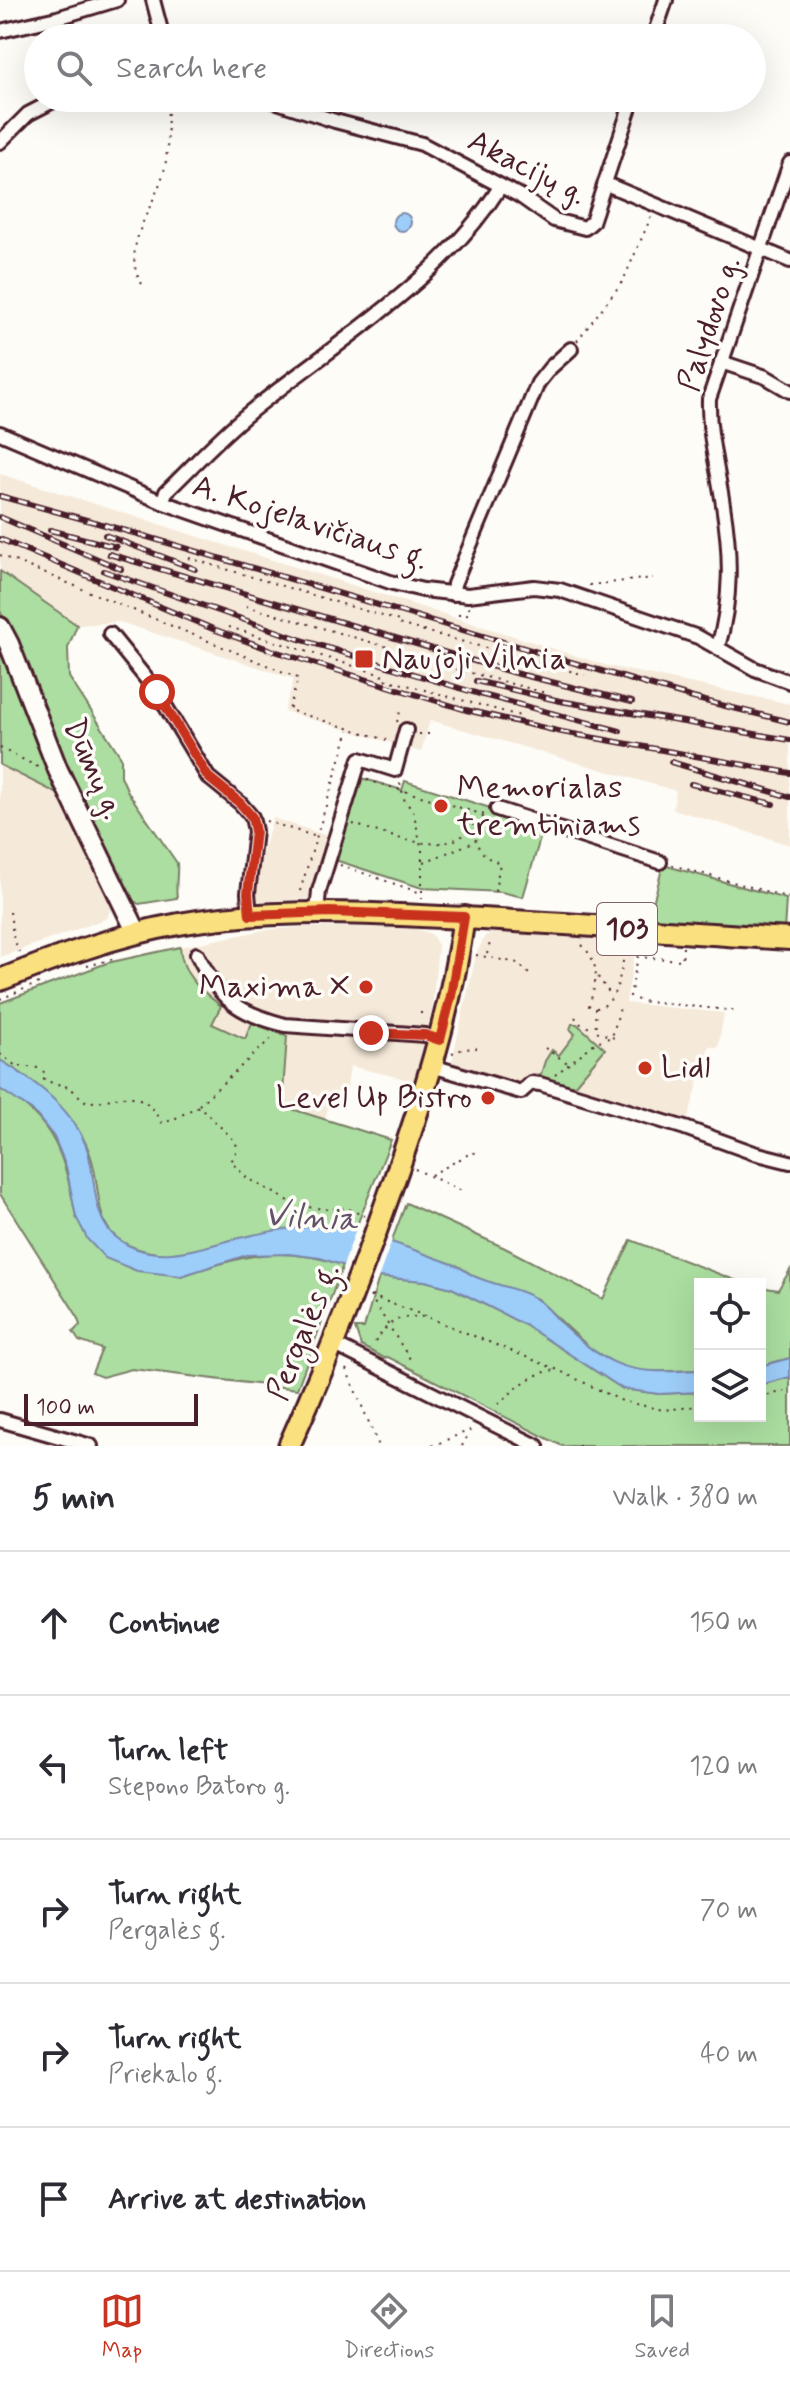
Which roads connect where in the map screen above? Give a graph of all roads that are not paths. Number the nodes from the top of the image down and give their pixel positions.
1 (117, 0) edge
2 (153, 0) edge
3 (666, 0) edge
4 (31, 24) edge
5 (159, 24) edge
6 (658, 24) edge
7 (24, 26) edge
8 (0, 31) edge
9 (32, 112) edge
10 (308, 112) edge
11 (629, 112) edge
12 (0, 142) edge
13 (790, 163) edge
14 (606, 184) junction
15 (500, 187) junction
16 (761, 249) junction
17 (790, 261) edge
18 (571, 349) road end
19 (721, 362) junction
20 (790, 391) edge
21 (0, 433) edge
22 (162, 502) junction
23 (453, 594) junction
24 (0, 627) edge
25 (110, 634) dead end
26 (718, 647) junction
27 (790, 682) edge
28 (412, 732) road end
29 (497, 809) dead end
30 (660, 862) road end
31 (317, 912) junction
32 (250, 915) junction
33 (464, 917) junction
34 (137, 933) junction
35 (790, 939) edge
36 (197, 954) dead end
37 (0, 980) edge
38 (446, 1047) junction
39 (432, 1066) junction
40 (790, 1162) edge
41 (335, 1345) junction
42 (0, 1420) edge
43 (91, 1446) edge
44 (289, 1446) edge
45 (537, 1446) edge

1 - 4 street
2 - 5 street
3 - 6 street
7 - 8 street
9 - 12 street
10 - 15 street, Akacijų g.
11 - 14 street, Akacijų g.
13 - 16 street, Palydovo g.
14 - 15 street, Akacijų g.
14 - 16 street
15 - 22 street
16 - 17 street
16 - 19 street, Palydovo g.
18 - 23 street
19 - 20 street
19 - 26 street, Palydovo g.
21 - 22 street, A. Kojelavičiaus g.
22 - 23 street, A. Kojelavičiaus g.
23 - 26 street, A. Kojelavičiaus g.
24 - 34 main road, Dūmų g.
25 - 32 street
26 - 27 street, A. Kojelavičiaus g.
28 - 31 street
29 - 30 street
31 - 32 main road, 103
31 - 33 main road, 103
32 - 34 main road, 103
33 - 35 main road, 103
33 - 38 main road, Pergalės g.
34 - 37 main road, 103
36 - 38 street
38 - 39 main road, Pergalės g.
39 - 40 street
39 - 41 main road, Pergalės g.
41 - 44 main road, Pergalės g.
41 - 45 street
42 - 43 street

